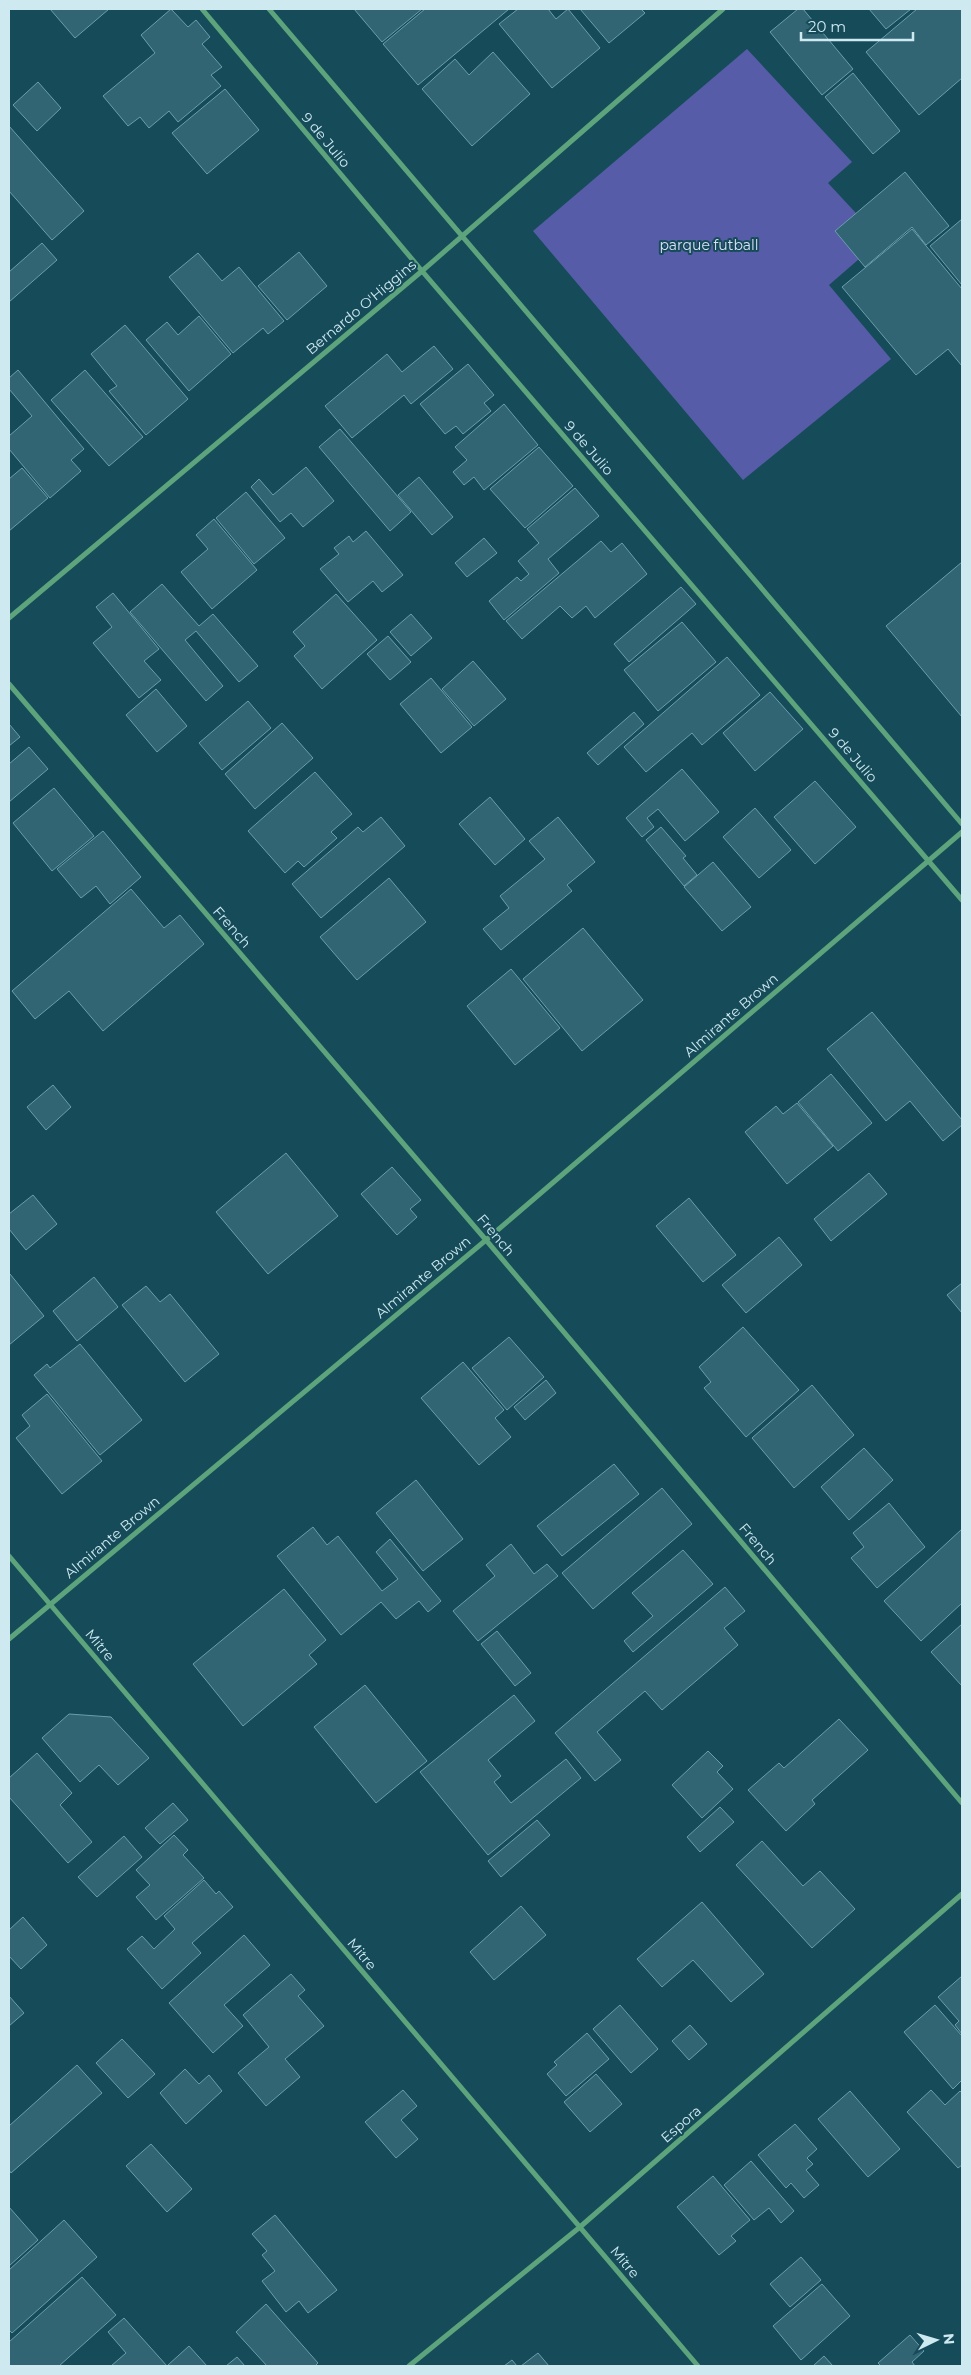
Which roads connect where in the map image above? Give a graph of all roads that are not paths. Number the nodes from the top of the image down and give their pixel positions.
1 (202, 9) edge
2 (269, 9) edge
3 (723, 9) edge
4 (462, 237) junction
5 (422, 271) junction
6 (9, 618) edge
7 (9, 684) edge
8 (962, 824) edge
9 (962, 832) edge
10 (928, 860) junction
11 (962, 900) edge
12 (486, 1240) junction
13 (9, 1556) edge
14 (50, 1604) junction
15 (9, 1639) edge
16 (962, 1803) edge
17 (962, 1894) edge
18 (580, 2227) junction
19 (409, 2366) edge
20 (698, 2366) edge

1 - 5 street, 9 de Julio
2 - 4 street
3 - 4 street, Bernardo O'Higgins
4 - 5 street, Bernardo O'Higgins
4 - 8 street
5 - 6 street, Bernardo O'Higgins
5 - 10 street, 9 de Julio
7 - 12 street, French
9 - 10 street, Almirante Brown
10 - 11 street, 9 de Julio
10 - 12 street, Almirante Brown
12 - 14 street, Almirante Brown
12 - 16 street, French
13 - 14 street, Mitre
14 - 15 street, Almirante Brown
14 - 18 street, Mitre
17 - 18 street, Espora
18 - 19 street, Espora
18 - 20 street, Mitre

